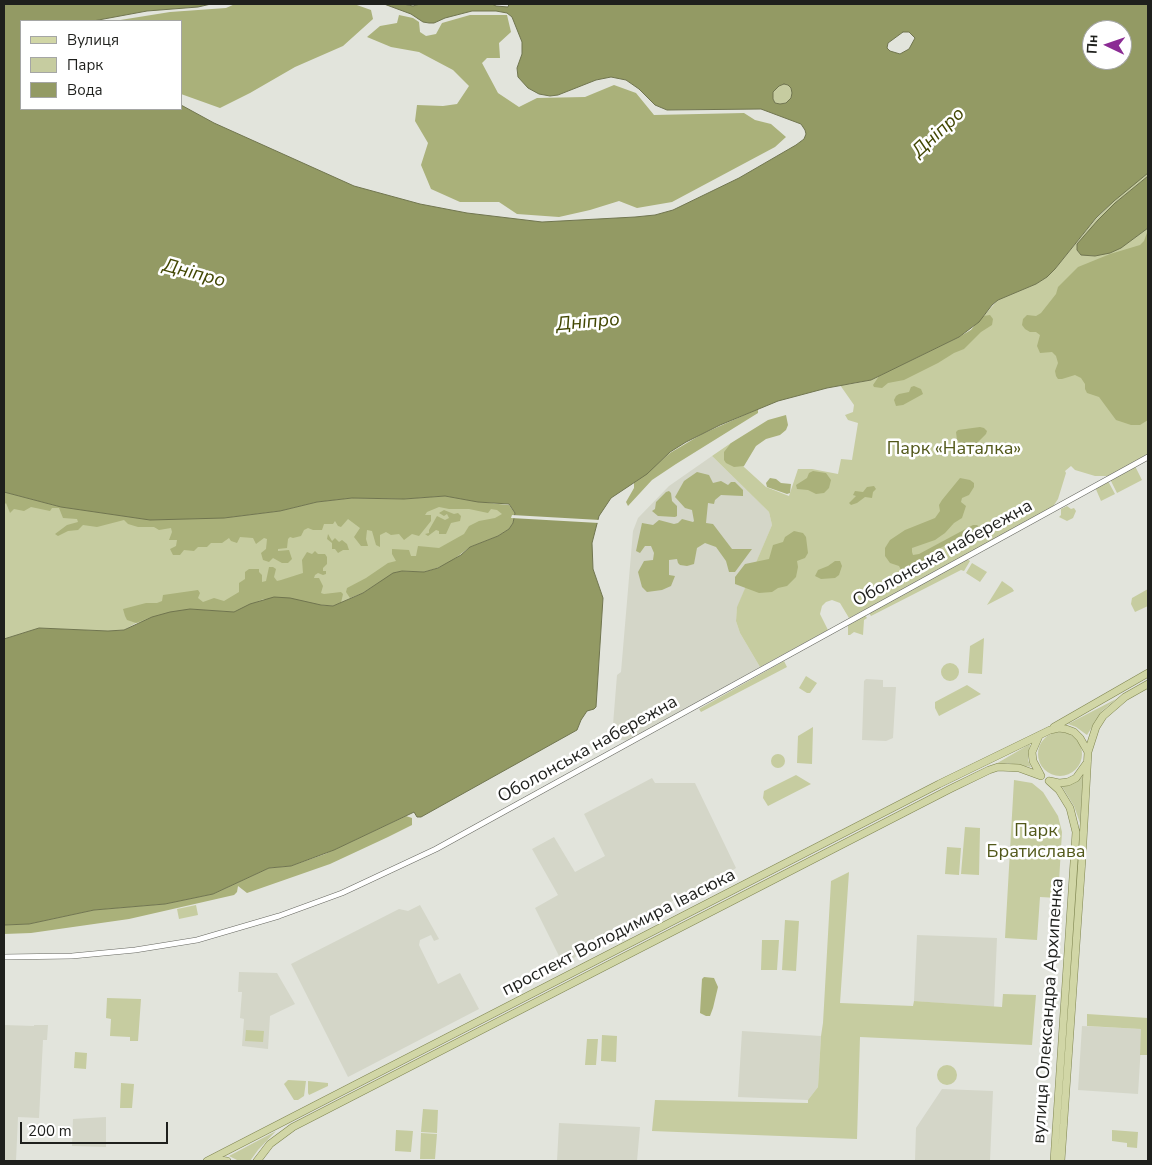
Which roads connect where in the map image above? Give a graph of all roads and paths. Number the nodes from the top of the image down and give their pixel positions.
1 (1148, 457) edge
2 (1148, 673) edge
3 (1148, 684) edge
4 (1050, 730) junction
5 (1040, 735) junction
6 (1088, 752) junction
7 (1087, 762) junction
8 (1041, 776) junction
9 (1049, 781) junction
10 (762, 876) junction
11 (766, 884) junction
12 (4, 957) edge
13 (210, 1160) edge
14 (227, 1161) edge
15 (257, 1161) edge
16 (1054, 1161) edge
17 (1061, 1161) edge

1 - 12 street, Оболонська набережна
2 - 4 main road
3 - 6 main road
4 - 5 main road
4 - 6 main road
5 - 8 main road
5 - 10 main road, проспект Володимира Івасюка
6 - 7 main road
7 - 9 main road
7 - 17 main road, вулиця Олександра Архипенка
8 - 9 main road
8 - 11 main road, проспект Володимира Івасюка
9 - 16 main road, вулиця Олександра Архипенка
10 - 11 main road
10 - 13 main road, проспект Володимира Івасюка
11 - 15 main road, проспект Володимира Івасюка
13 - 14 main road

